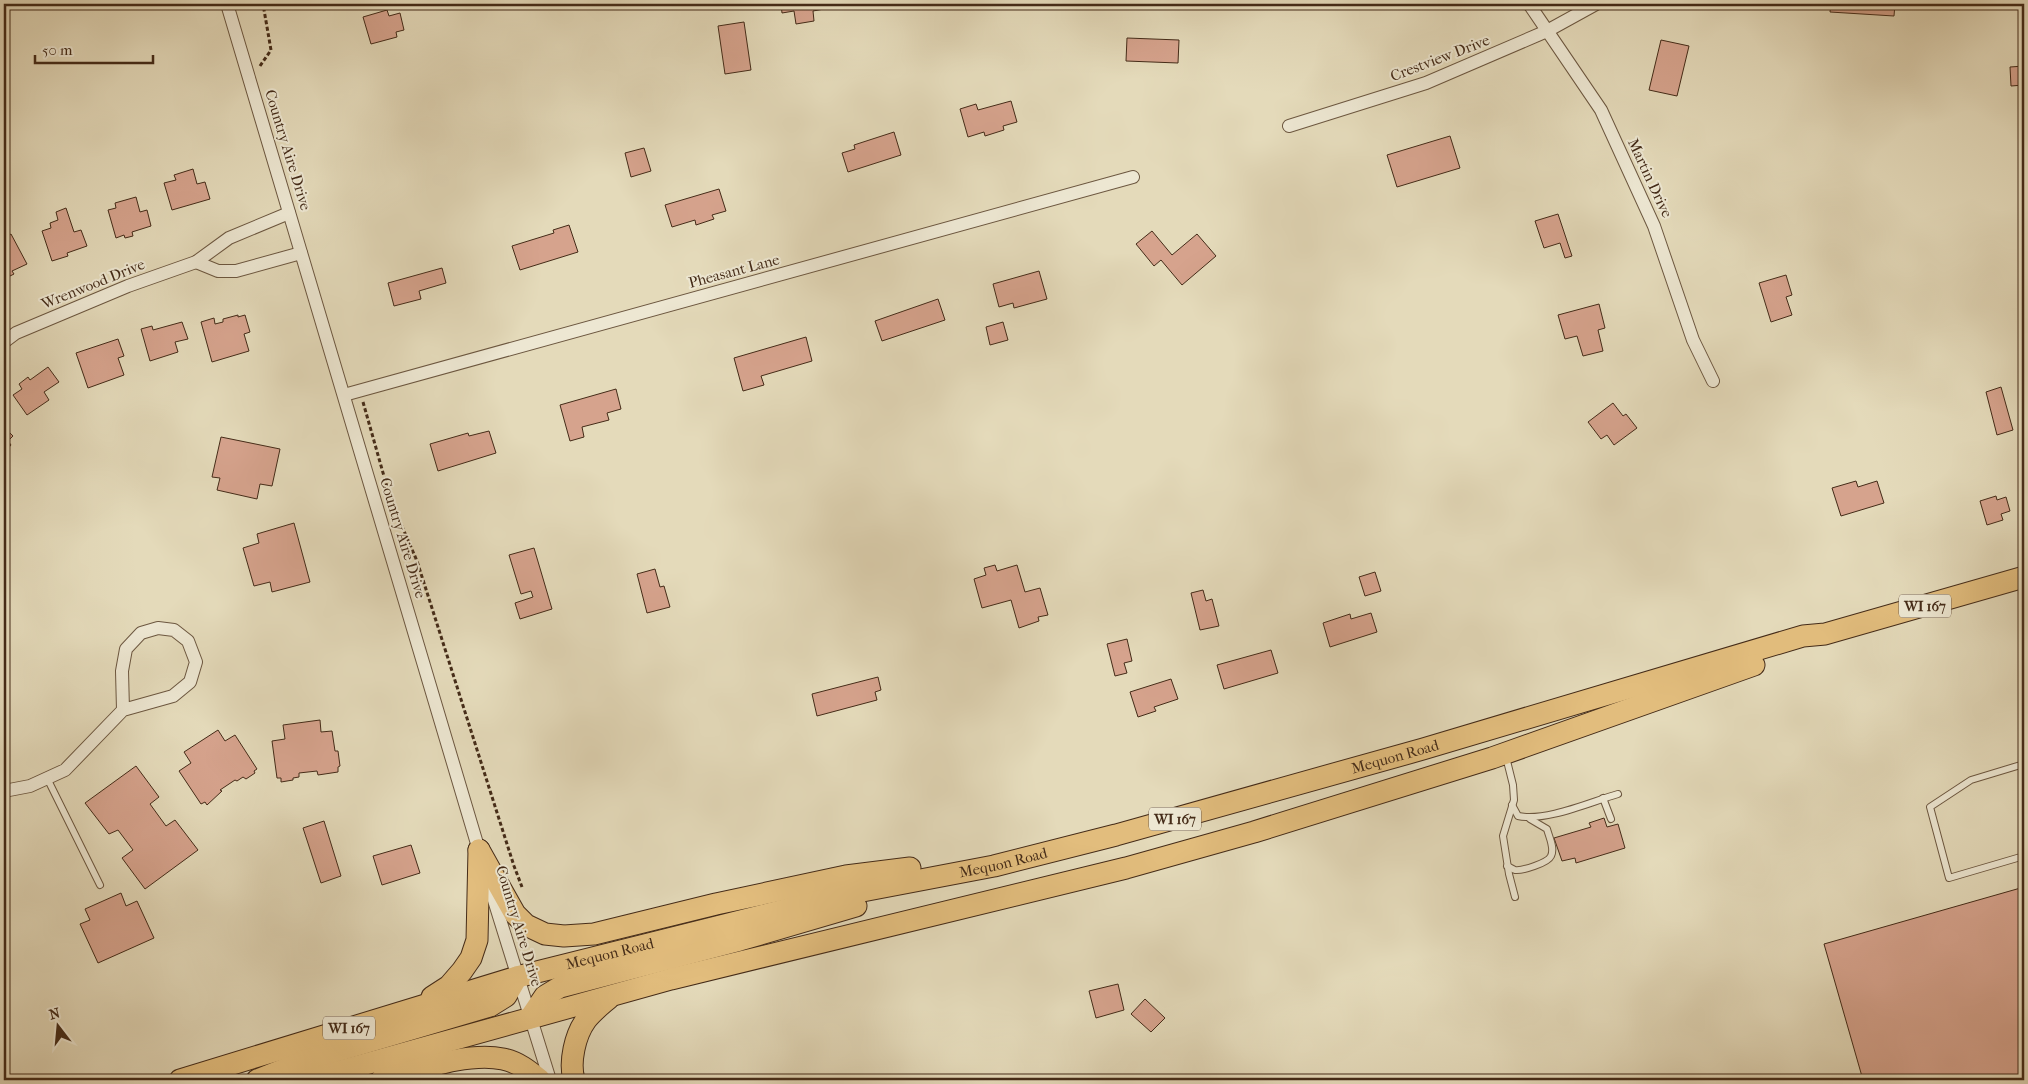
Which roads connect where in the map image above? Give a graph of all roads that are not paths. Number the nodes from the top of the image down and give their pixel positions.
1 (227, 4) edge
2 (1529, 4) edge
3 (1596, 4) edge
4 (1547, 32) junction
5 (1289, 126) dead end
6 (1133, 177) dead end
7 (289, 213) junction
8 (301, 253) junction
9 (196, 262) junction
10 (4, 342) edge
11 (1712, 380) dead end
12 (344, 395) junction
13 (2024, 577) edge
14 (1825, 634) junction
15 (123, 710) junction
16 (1505, 753) junction
17 (2024, 764) edge
18 (48, 778) junction
19 (4, 791) edge
20 (1618, 794) dead end
21 (1603, 798) junction
22 (1512, 805) junction
23 (1529, 818) junction
24 (1611, 819) dead end
25 (479, 850) junction
26 (2024, 856) edge
27 (1508, 866) junction
28 (980, 869) junction
29 (908, 881) junction
30 (100, 885) dead end
31 (1515, 897) dead end
32 (518, 976) junction
33 (613, 995) junction
34 (417, 1008) junction
35 (530, 1018) junction
36 (180, 1080) edge
37 (257, 1080) edge
38 (308, 1080) edge
39 (381, 1080) edge
40 (540, 1080) edge
41 (550, 1080) edge
42 (574, 1080) edge

1 - 7 street, Country Aire Drive
2 - 4 street, Martin Drive
3 - 4 street, Crestview Drive
4 - 5 street, Crestview Drive
4 - 11 street, Martin Drive
6 - 12 street, Pheasant Lane
7 - 8 street, Country Aire Drive
7 - 9 street, Wrenwood Drive
8 - 9 street
8 - 12 street, Country Aire Drive
9 - 10 street, Wrenwood Drive
12 - 25 street, Country Aire Drive
13 - 14 main road, Mequon Road / WI 167
14 - 16 main road, Mequon Road / WI 167
14 - 28 main road, Mequon Road / WI 167
15 - 15 street
15 - 18 street
16 - 22 lane
16 - 33 main road, Mequon Road / WI 167
17 - 26 lane
18 - 19 street
18 - 30 lane
20 - 21 lane
21 - 23 lane
21 - 24 lane
22 - 23 lane
22 - 27 lane
23 - 27 lane
25 - 28 main road
25 - 32 street, Country Aire Drive
25 - 34 main road
27 - 31 lane
28 - 29 main road, Mequon Road / WI 167
29 - 32 main road, Mequon Road / WI 167
29 - 35 main road
32 - 34 main road, Mequon Road / WI 167
32 - 35 street, Country Aire Drive
32 - 37 main road
33 - 35 main road, Mequon Road / WI 167
33 - 42 main road
34 - 36 main road, Mequon Road / WI 167
35 - 38 main road, Mequon Road / WI 167
35 - 41 street, Country Aire Drive
39 - 40 main road

